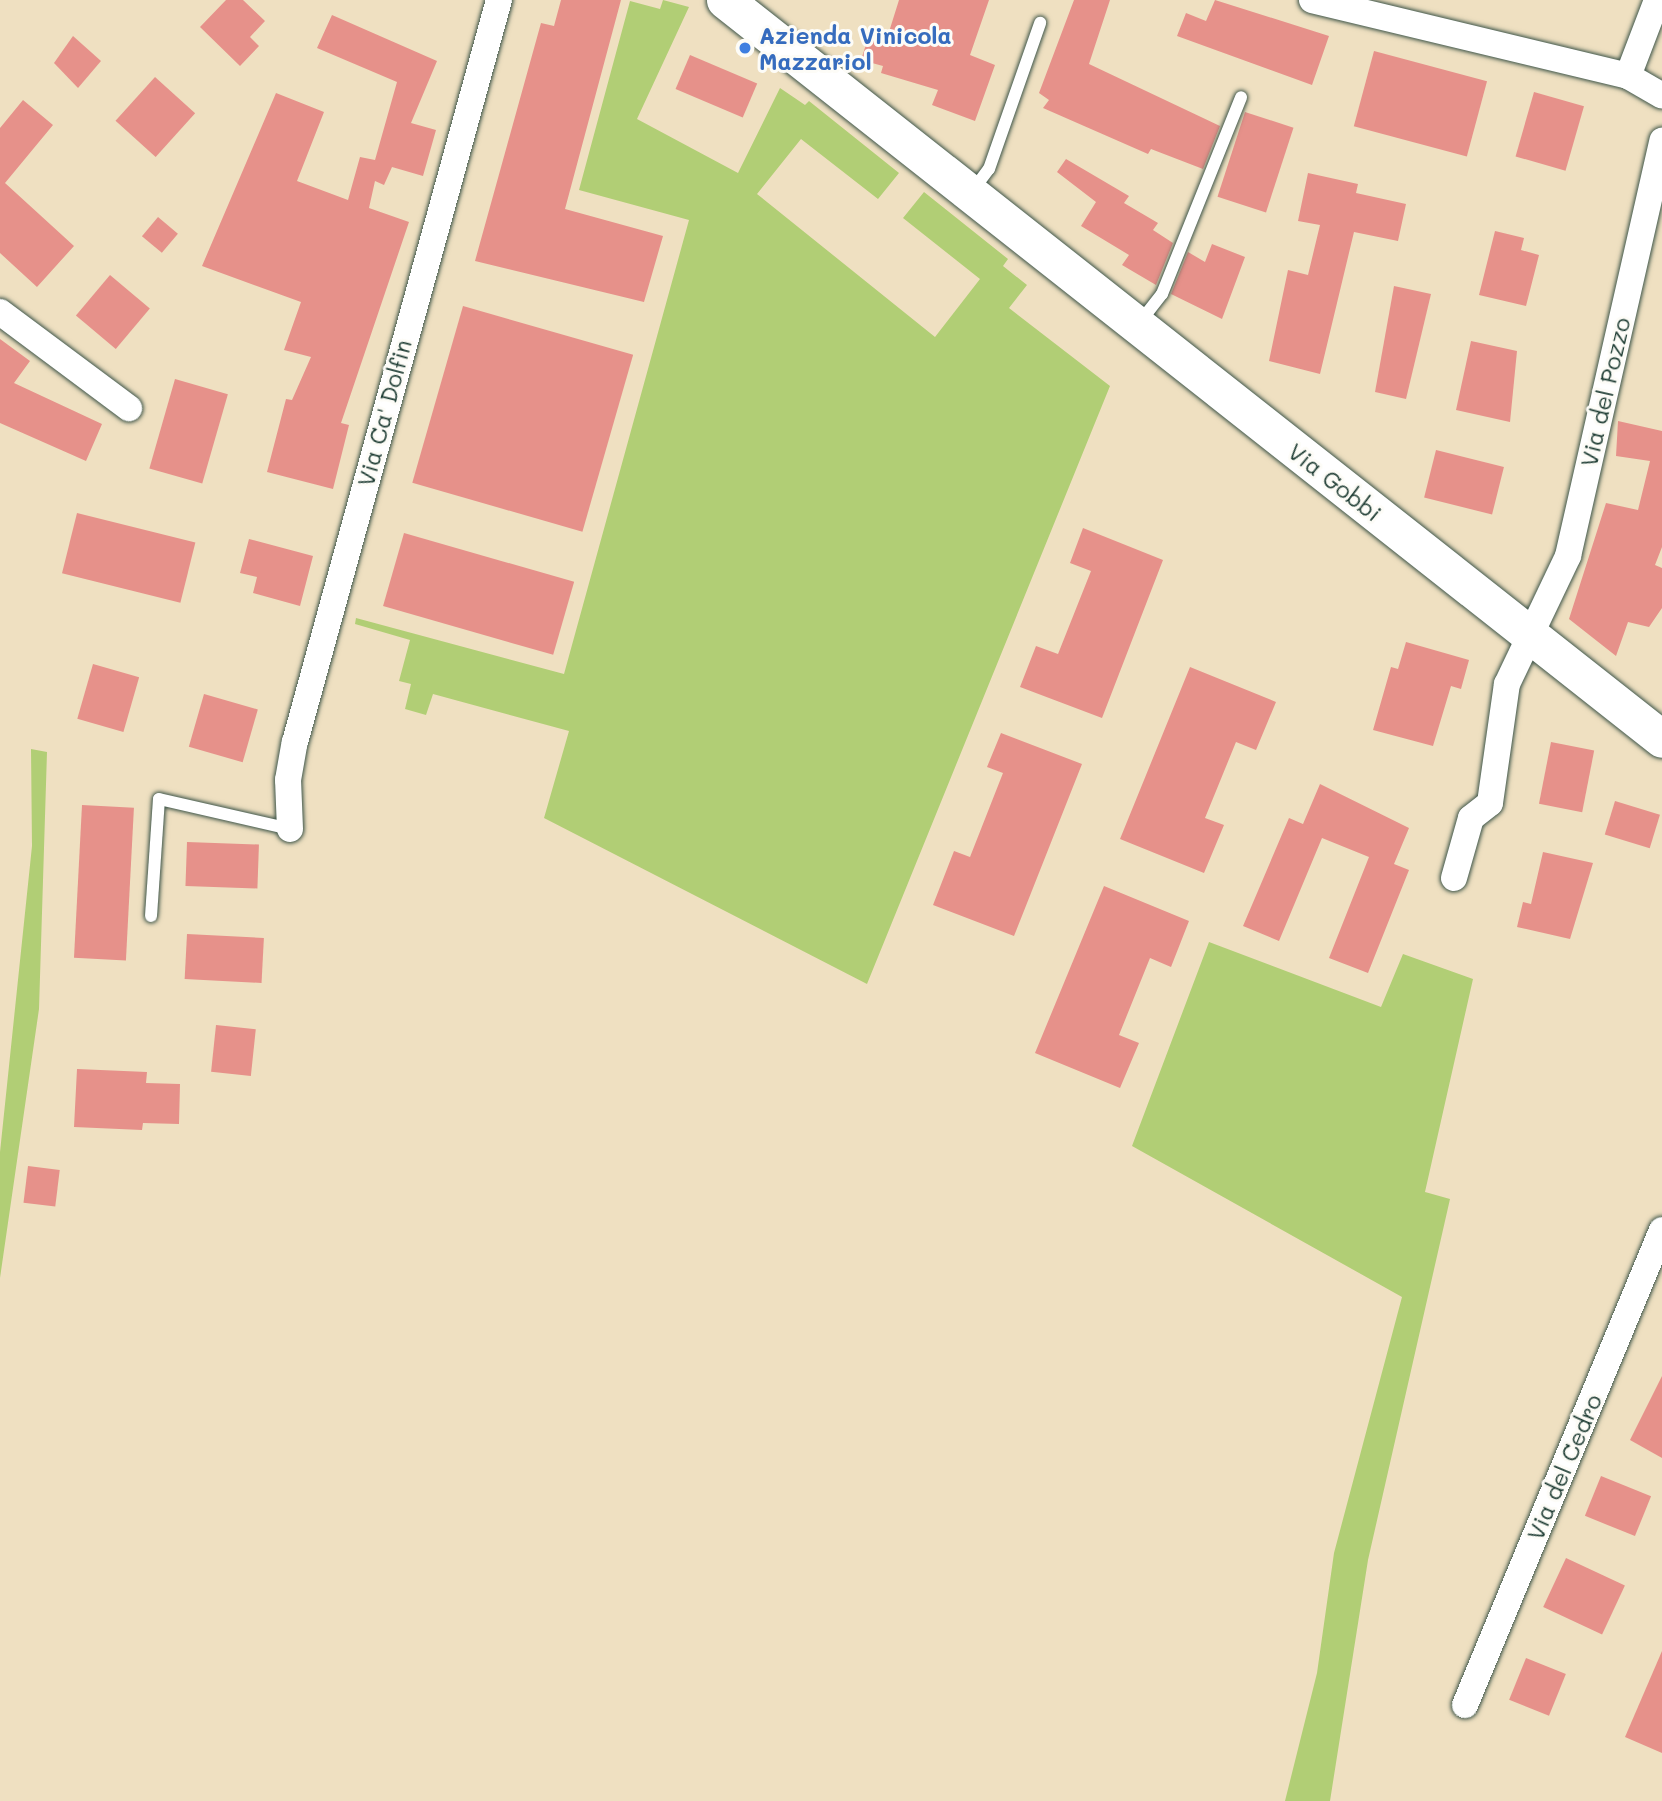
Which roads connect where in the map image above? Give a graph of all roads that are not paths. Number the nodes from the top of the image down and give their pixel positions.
1 (499, 0) edge
2 (725, 0) edge
3 (1312, 0) edge
4 (1657, 0) edge
5 (1040, 23) dead end
6 (1628, 76) junction
7 (1662, 96) edge
8 (1241, 97) dead end
9 (1662, 141) edge
10 (971, 194) junction
11 (0, 312) edge
12 (1138, 325) junction
13 (129, 408) dead end
14 (1533, 638) junction
15 (1662, 739) edge
16 (290, 829) joint
17 (1454, 878) dead end
18 (151, 916) dead end
19 (1662, 1230) edge
20 (1465, 1705) dead end

1 - 16 street, Via Ca' Dolfin
2 - 10 street, Via Gobbi
3 - 6 street
4 - 6 street
5 - 10 lane
6 - 7 street
8 - 12 lane
9 - 14 street, Via del Pozzo
10 - 12 street, Via Gobbi
11 - 13 street
12 - 14 street, Via Gobbi
14 - 15 street, Via Gobbi
14 - 17 street
16 - 18 lane
19 - 20 street, Via del Cedro

